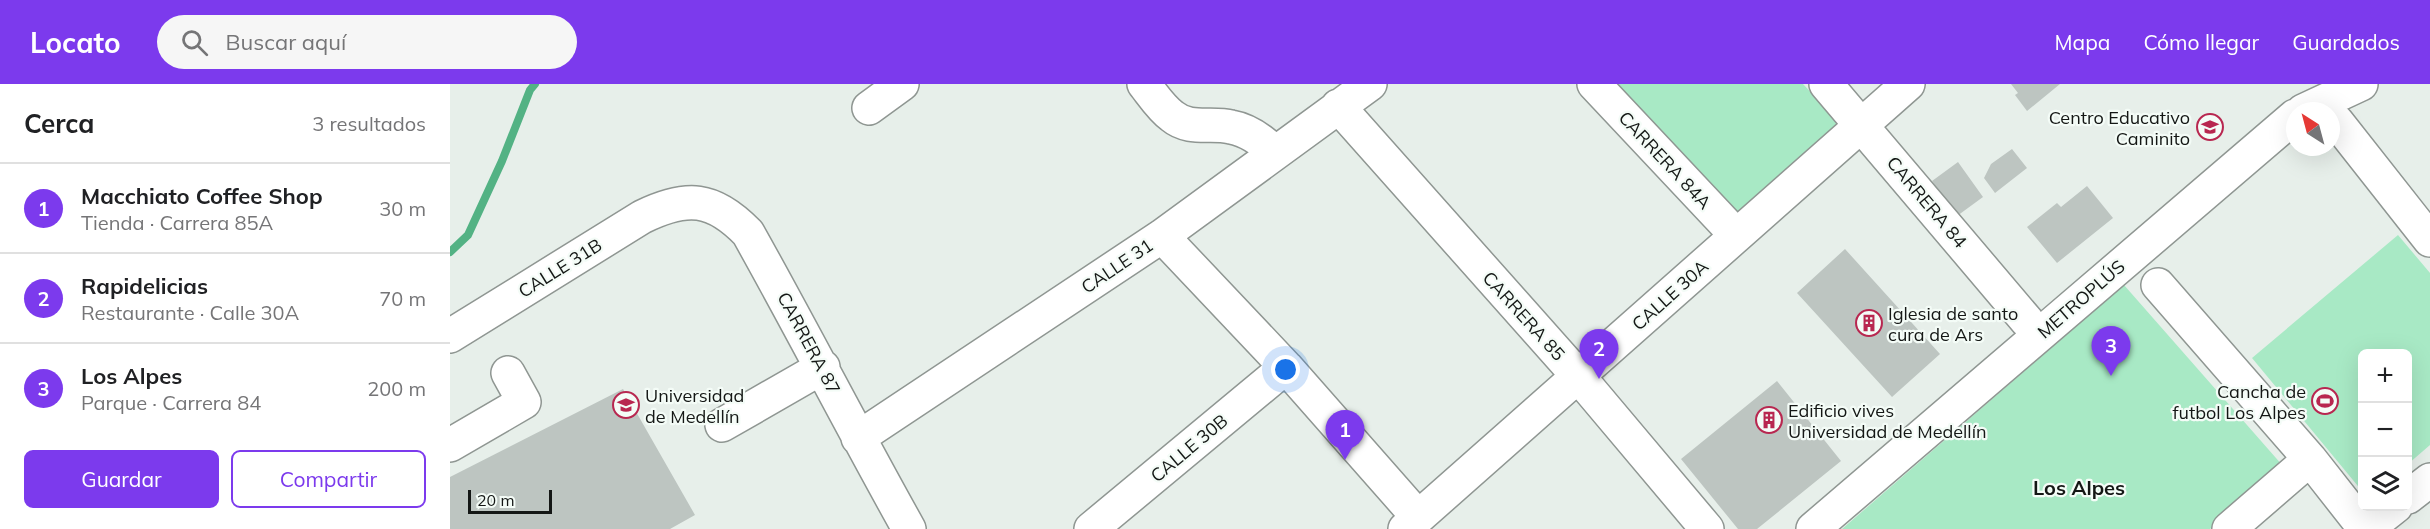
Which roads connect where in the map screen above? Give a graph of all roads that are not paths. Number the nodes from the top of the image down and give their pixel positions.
1 (902, 84) edge
2 (1144, 84) edge
3 (1370, 84) edge
4 (1594, 84) edge
5 (1826, 84) edge
6 (1908, 84) edge
7 (2361, 84) edge
8 (2301, 99) edge
9 (1338, 106) junction
10 (869, 108) dead end
11 (1862, 124) junction
12 (2340, 126) edge
13 (1275, 153) junction
14 (673, 206) joint
15 (1736, 235) junction
16 (1162, 236) junction
17 (2430, 240) edge
18 (2158, 285) dead end
19 (2026, 321) dead end
20 (450, 336) edge
21 (823, 367) junction
22 (1287, 367) junction
23 (508, 373) dead end
24 (1579, 377) junction
25 (722, 425) dead end
26 (858, 438) junction
27 (450, 445) edge
28 (2310, 459) junction
29 (2430, 480) edge
30 (2412, 494) edge
31 (2391, 511) edge
32 (1412, 523) edge
33 (909, 529) edge
34 (1091, 529) edge
35 (1707, 529) edge
36 (1813, 529) edge
37 (2229, 529) edge
38 (2366, 529) edge

1 - 10 street
2 - 13 street
3 - 9 street, CALLE 31
4 - 15 street, CARRERA 84A
5 - 11 street, CARRERA 84
6 - 11 street, CALLE 30A
7 - 8 street, METROPLÚS
8 - 36 street, METROPLÚS
9 - 13 street, CALLE 31
9 - 24 street, CARRERA 85
11 - 15 street, CALLE 30A
11 - 19 street, CARRERA 84
12 - 17 street
13 - 16 street, CALLE 31
14 - 20 street, CALLE 31B
14 - 21 street, CARRERA 87
15 - 24 street, CALLE 30A
16 - 22 street
16 - 26 street, CALLE 31
18 - 28 street
21 - 25 street
21 - 26 street, CARRERA 87
22 - 32 street
22 - 34 street, CALLE 30B
23 - 27 street
24 - 32 street, CALLE 30A
24 - 35 street, CARRERA 85
26 - 33 street, CARRERA 87
28 - 37 street
28 - 38 street
29 - 30 street
31 - 38 street

